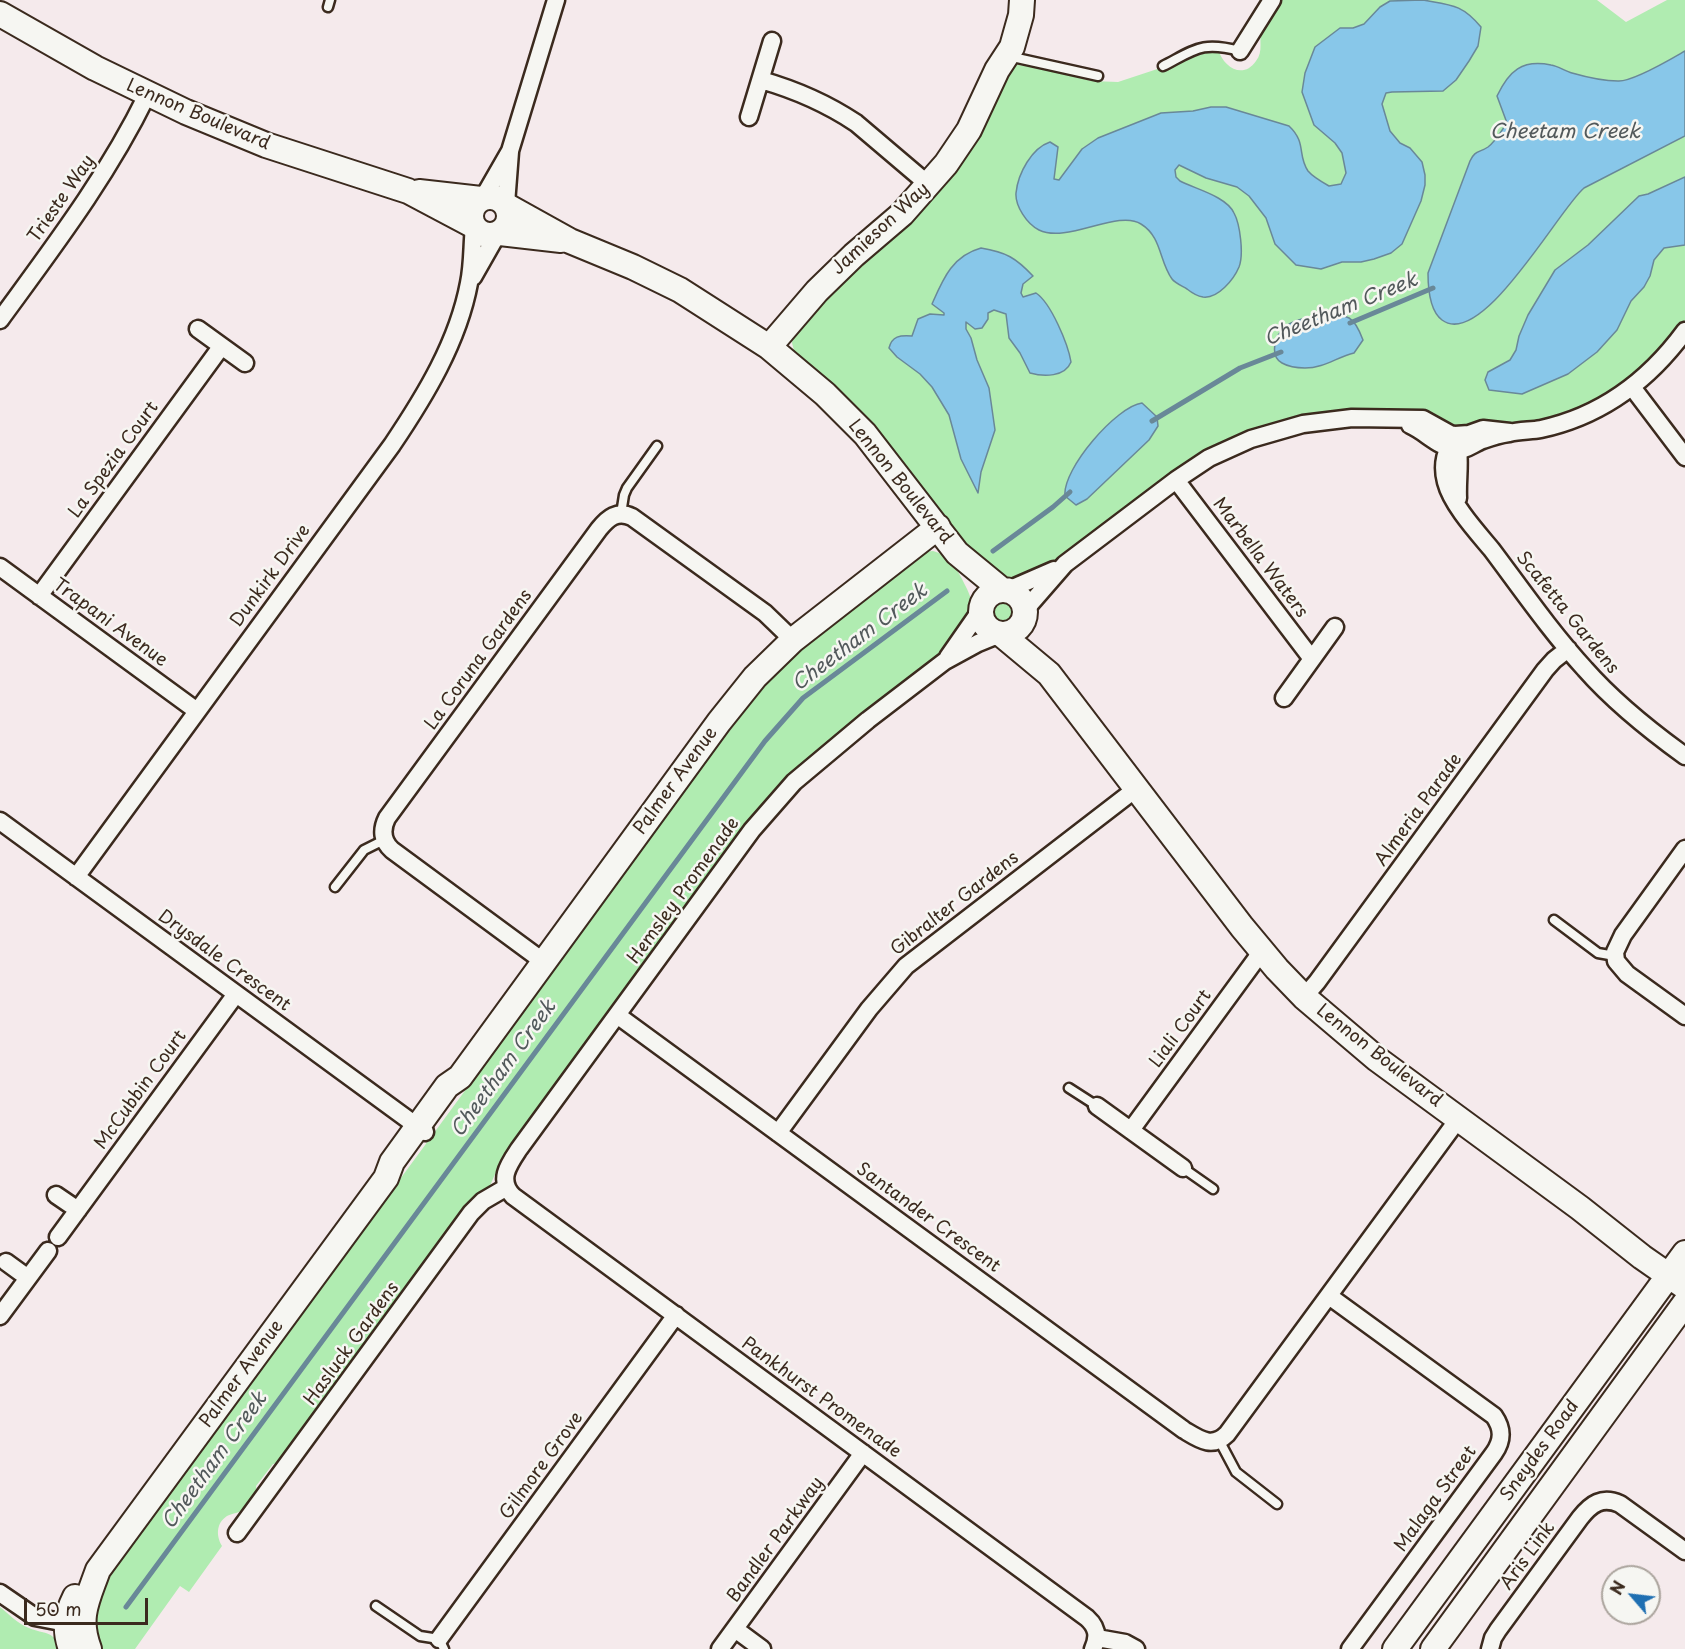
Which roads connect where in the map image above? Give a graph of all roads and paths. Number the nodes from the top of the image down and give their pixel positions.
1 (556, 0) edge
2 (1012, 0) edge
3 (1022, 0) edge
4 (1272, 0) edge
5 (0, 14) edge
6 (772, 41) dead end
7 (1240, 51) joint
8 (1001, 60) junction
9 (1163, 66) dead end
10 (1098, 76) dead end
11 (761, 80) junction
12 (147, 95) junction
13 (749, 117) dead end
14 (510, 151) junction
15 (929, 185) junction
16 (408, 191) junction
17 (482, 198) junction
18 (507, 205) junction
19 (474, 227) junction
20 (499, 233) junction
21 (570, 241) junction
22 (469, 283) junction
23 (0, 320) edge
24 (198, 329) dead end
25 (1685, 331) edge
26 (221, 347) junction
27 (769, 347) junction
28 (245, 363) dead end
29 (1632, 387) junction
30 (1454, 444) junction
31 (657, 446) dead end
32 (1685, 457) edge
33 (1176, 480) junction
34 (621, 514) junction
35 (938, 527) junction
36 (957, 553) junction
37 (1065, 564) junction
38 (0, 567) edge
39 (1005, 590) junction
40 (39, 596) junction
41 (981, 608) junction
42 (1025, 613) junction
43 (1335, 627) dead end
44 (1001, 634) junction
45 (793, 640) junction
46 (1568, 649) junction
47 (1312, 659) junction
48 (945, 661) junction
49 (1049, 674) junction
50 (1284, 698) dead end
51 (197, 711) junction
52 (1685, 756) edge
53 (1137, 788) junction
54 (0, 821) edge
55 (384, 840) junction
56 (1685, 849) edge
57 (76, 877) junction
58 (335, 887) dead end
59 (1554, 920) dead end
60 (1262, 951) junction
61 (1616, 956) junction
62 (544, 962) junction
63 (236, 994) junction
64 (1304, 997) junction
65 (617, 1015) junction
66 (1685, 1016) edge
67 (1069, 1088) dead end
68 (1097, 1106) joint
69 (1459, 1118) junction
70 (422, 1130) junction
71 (1131, 1130) junction
72 (778, 1133) junction
73 (1182, 1168) joint
74 (507, 1186) junction
75 (1213, 1190) dead end
76 (56, 1195) dead end
77 (78, 1210) junction
78 (58, 1237) dead end
79 (48, 1251) dead end
80 (1685, 1253) edge
81 (6, 1262) dead end
82 (28, 1278) junction
83 (1677, 1281) edge
84 (1329, 1296) junction
85 (1685, 1303) edge
86 (0, 1316) edge
87 (676, 1316) junction
88 (1219, 1440) junction
89 (863, 1453) junction
90 (1277, 1504) dead end
91 (237, 1533) dead end
92 (1685, 1551) edge
93 (0, 1593) edge
94 (376, 1606) dead end
95 (74, 1622) junction
96 (735, 1629) junction
97 (1095, 1643) edge
98 (442, 1644) edge
99 (71, 1649) edge
100 (88, 1649) edge
101 (720, 1649) edge
102 (762, 1649) edge
103 (1136, 1649) edge
104 (1350, 1649) edge
105 (1395, 1649) edge
106 (1432, 1649) edge
107 (1490, 1649) edge

1 - 14 street
2 - 8 street, Jamieson Way
3 - 8 street, Jamieson Way
4 - 7 street
5 - 12 street, Lennon Boulevard
6 - 11 street
7 - 9 lane
8 - 10 lane
8 - 15 street, Jamieson Way
11 - 13 street
11 - 15 street
12 - 16 street, Lennon Boulevard
12 - 23 street, Trieste Way
14 - 17 street
14 - 18 street
15 - 27 street, Jamieson Way
16 - 17 street, Lennon Boulevard
16 - 19 street, Lennon Boulevard
17 - 18 street
17 - 19 street
18 - 20 street
18 - 21 street, Lennon Boulevard
19 - 20 street
19 - 22 street, Dunkirk Drive
20 - 21 street, Lennon Boulevard
20 - 22 street, Dunkirk Drive
21 - 27 street, Lennon Boulevard
22 - 51 street, Dunkirk Drive
24 - 26 street
25 - 29 street
26 - 28 street
26 - 40 street, La Spezia Court
27 - 35 street, Lennon Boulevard
29 - 30 street
29 - 32 street
30 - 33 street
30 - 46 street, Scafetta Gardens
31 - 34 lane
33 - 37 street
33 - 47 street, Marbella Waters
34 - 45 street
34 - 55 street, La Coruna Gardens
35 - 36 street, Lennon Boulevard
35 - 45 street, Palmer Avenue
36 - 39 street, Lennon Boulevard
36 - 41 street, Lennon Boulevard
37 - 39 street
37 - 42 street
38 - 40 street, Trapani Avenue
39 - 41 street
39 - 42 street
40 - 51 street, Trapani Avenue
41 - 44 street
41 - 48 street, Hemsley Promenade
42 - 44 street
42 - 49 street, Lennon Boulevard
43 - 47 street
44 - 48 street, Hemsley Promenade
44 - 49 street, Lennon Boulevard
45 - 62 street, Palmer Avenue
46 - 52 street, Scafetta Gardens
46 - 64 street, Almeria Parade
47 - 50 street
48 - 65 street, Hemsley Promenade
49 - 53 street, Lennon Boulevard
51 - 57 street, Dunkirk Drive
53 - 60 street, Lennon Boulevard
53 - 72 street, Gibralter Gardens
54 - 57 street, Drysdale Crescent
55 - 58 lane
55 - 62 street
56 - 61 street
57 - 63 street, Drysdale Crescent
59 - 61 lane
60 - 64 street, Lennon Boulevard
60 - 71 street, Liali Court
61 - 66 street
62 - 70 street, Palmer Avenue
63 - 70 street, Drysdale Crescent
63 - 77 street, McCubbin Court
64 - 69 street, Lennon Boulevard
65 - 72 street, Santander Crescent
65 - 74 street, Hemsley Promenade
67 - 68 lane
68 - 71 street
69 - 83 street, Lennon Boulevard
69 - 84 street
70 - 95 street, Palmer Avenue
71 - 73 street
72 - 88 street, Santander Crescent
73 - 75 lane
74 - 87 street, Pankhurst Promenade
74 - 91 street, Hasluck Gardens
76 - 77 street
77 - 78 street, McCubbin Court
79 - 82 street
80 - 83 street, Sneydes Road
81 - 82 street
82 - 86 street
83 - 105 street, Sneydes Road
84 - 88 street
84 - 104 street, Malaga Street
85 - 106 street, Sneydes Road
87 - 89 street, Pankhurst Promenade
87 - 98 street, Gilmore Grove
88 - 90 lane
89 - 96 street, Bandler Parkway
89 - 97 street, Pankhurst Promenade
92 - 107 street, Aris Link
93 - 95 street
94 - 98 lane, Gilmore Grove
95 - 99 street
95 - 100 street
96 - 101 street, Bandler Parkway
96 - 102 street
97 - 103 street

